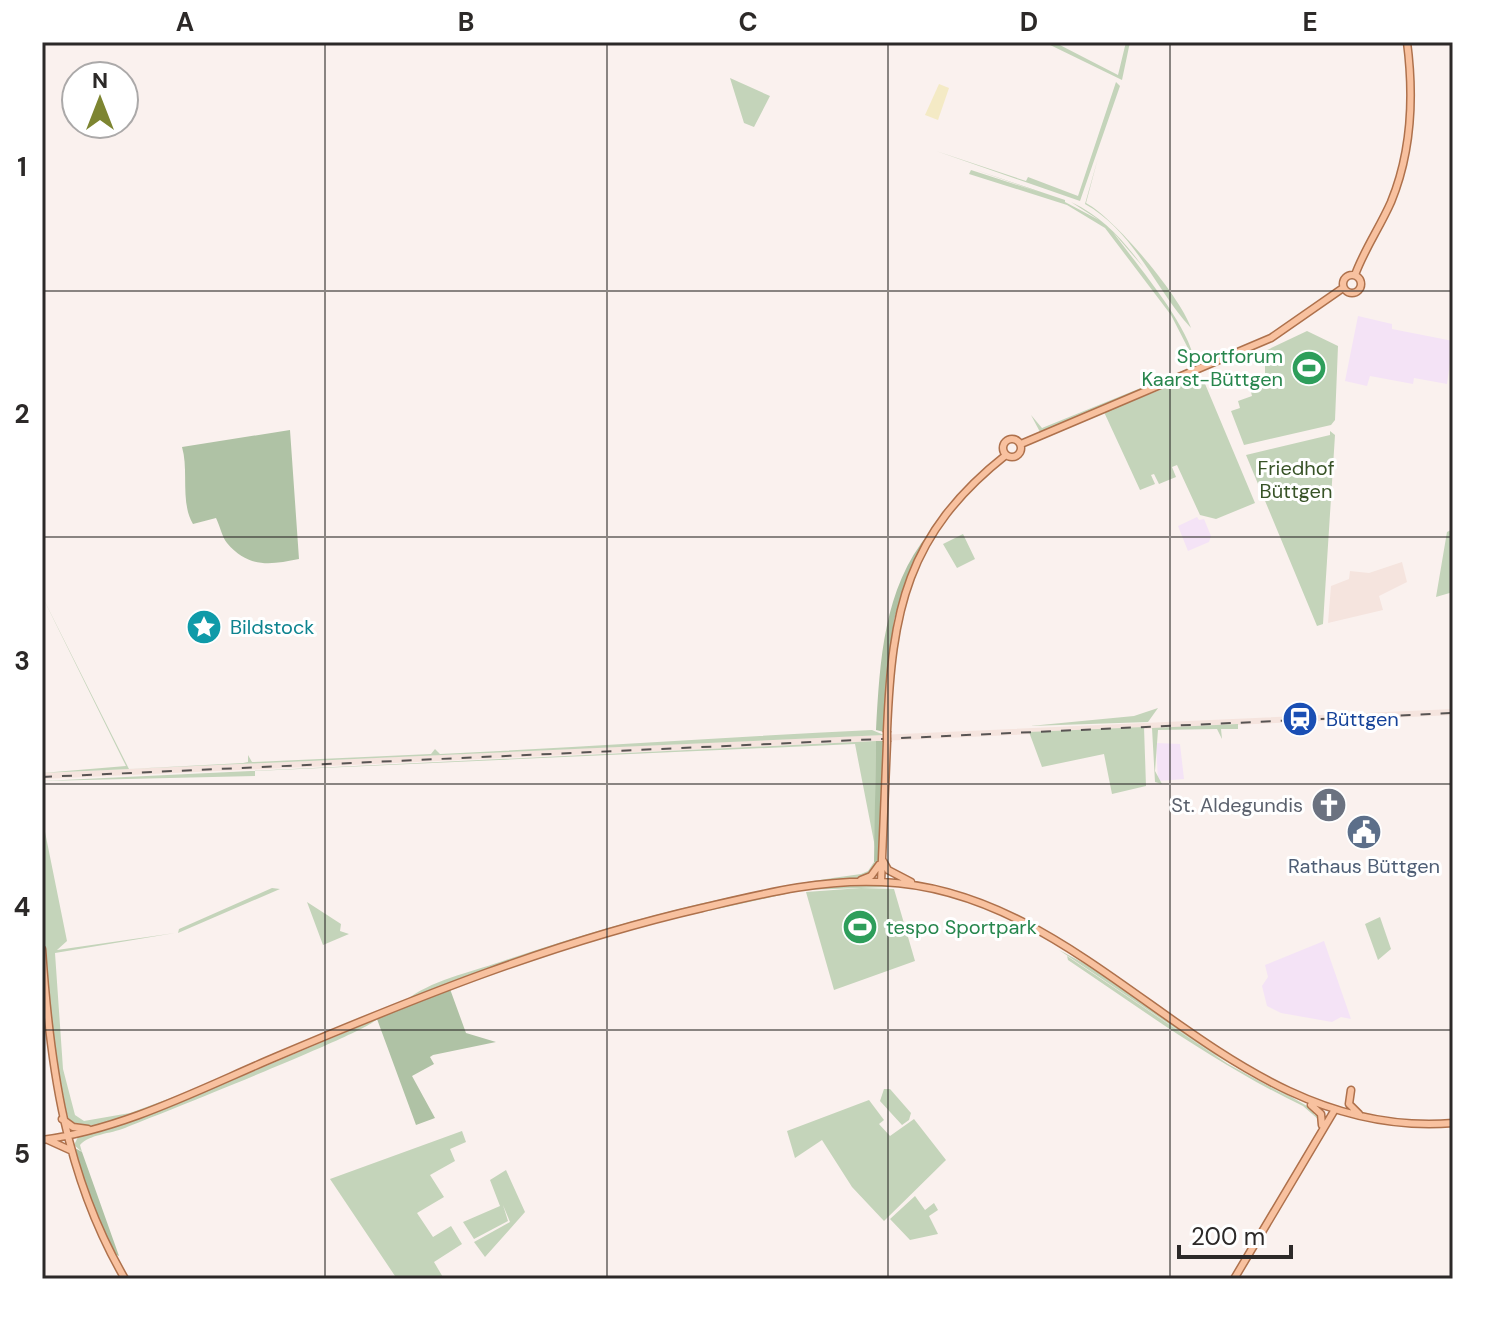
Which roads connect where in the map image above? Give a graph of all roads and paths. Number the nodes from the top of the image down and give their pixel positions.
1 (1407, 42) edge
2 (1355, 275) junction
3 (1343, 288) junction
4 (1021, 444) junction
5 (1006, 455) junction
6 (883, 850) junction
7 (856, 882) junction
8 (881, 882) junction
9 (921, 887) junction
10 (42, 949) edge
11 (1351, 1090) dead end
12 (1301, 1099) junction
13 (1334, 1111) junction
14 (62, 1119) junction
15 (1369, 1120) junction
16 (1453, 1123) edge
17 (95, 1129) junction
18 (1320, 1132) junction
19 (66, 1136) junction
20 (44, 1140) edge
21 (70, 1150) junction
22 (125, 1279) edge
23 (1234, 1279) edge

1 - 2 main road
2 - 3 main road
2 - 3 main road
3 - 4 main road
4 - 5 main road
4 - 5 main road
5 - 6 main road, bridge
6 - 7 main road
6 - 8 main road
6 - 9 main road
7 - 8 main road
7 - 17 main road
8 - 9 main road
9 - 12 main road
10 - 14 main road
11 - 15 main road
12 - 13 main road
12 - 18 main road
13 - 15 main road
13 - 18 main road
14 - 17 main road
14 - 19 main road
15 - 16 main road
17 - 19 main road
18 - 23 main road
19 - 20 main road
19 - 21 main road
20 - 21 main road
21 - 22 main road

